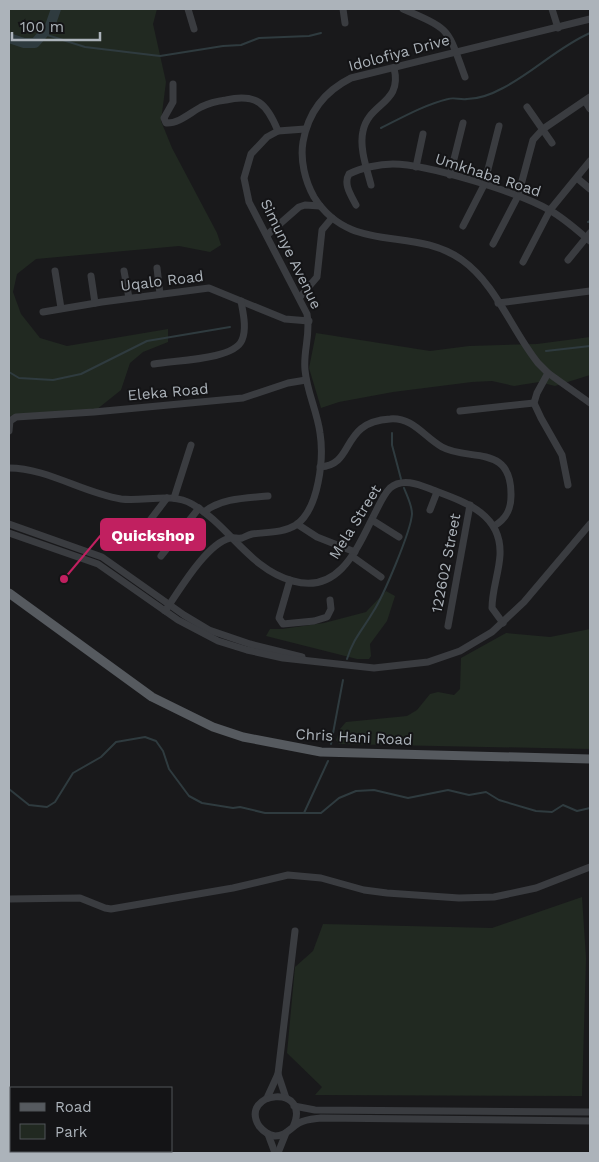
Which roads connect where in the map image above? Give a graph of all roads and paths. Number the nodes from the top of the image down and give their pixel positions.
1 (188, 9) edge
2 (343, 9) edge
3 (403, 9) edge
4 (552, 9) edge
5 (590, 19) edge
6 (345, 23) dead end
7 (558, 28) junction
8 (194, 29) dead end
9 (456, 53) junction
10 (394, 68) junction
11 (465, 77) dead end
12 (173, 84) dead end
13 (588, 99) edge
14 (527, 107) dead end
15 (590, 109) edge
16 (463, 123) dead end
17 (498, 126) dead end
18 (305, 129) junction
19 (544, 129) junction
20 (278, 131) junction
21 (423, 134) dead end
22 (552, 143) dead end
23 (590, 161) edge
24 (416, 167) junction
25 (367, 168) junction
26 (450, 175) junction
27 (577, 178) junction
28 (371, 185) dead end
29 (484, 185) junction
30 (590, 189) edge
31 (518, 196) junction
32 (356, 205) dead end
33 (320, 206) junction
34 (550, 210) junction
35 (332, 218) junction
36 (463, 226) dead end
37 (267, 235) junction
38 (589, 237) edge
39 (493, 244) dead end
40 (568, 260) dead end
41 (523, 262) dead end
42 (157, 268) dead end
43 (55, 271) dead end
44 (124, 271) dead end
45 (91, 276) dead end
46 (590, 291) edge
47 (160, 294) junction
48 (300, 297) junction
49 (129, 298) junction
50 (241, 301) junction
51 (95, 303) junction
52 (498, 304) junction
53 (61, 308) junction
54 (43, 312) dead end
55 (309, 321) junction
56 (154, 364) dead end
57 (548, 373) junction
58 (306, 380) junction
59 (534, 403) junction
60 (590, 403) edge
61 (460, 411) dead end
62 (9, 431) edge
63 (191, 445) dead end
64 (9, 468) edge
65 (320, 468) junction
66 (568, 485) dead end
67 (437, 492) junction
68 (268, 496) dead end
69 (170, 498) junction
70 (470, 505) junction
71 (202, 510) junction
72 (430, 510) dead end
73 (372, 520) junction
74 (9, 524) edge
75 (297, 524) junction
76 (590, 524) edge
77 (494, 526) junction
78 (9, 533) edge
79 (138, 536) dead end
80 (231, 538) junction
81 (399, 538) dead end
82 (354, 555) junction
83 (162, 556) dead end
84 (381, 577) dead end
85 (290, 580) junction
86 (9, 593) edge
87 (330, 600) dead end
88 (168, 608) junction
89 (504, 623) junction
90 (448, 626) dead end
91 (590, 759) edge
92 (590, 867) edge
93 (9, 899) edge
94 (295, 930) dead end
95 (278, 1074) junction
96 (267, 1098) junction
97 (286, 1098) junction
98 (294, 1106) junction
99 (590, 1112) edge
100 (590, 1121) edge
101 (294, 1127) junction
102 (286, 1133) junction
103 (268, 1134) junction
104 (277, 1153) edge

1 - 8 street
2 - 6 street
3 - 9 street
4 - 7 street
5 - 7 street, Idolofiya Drive
7 - 9 street, Idolofiya Drive
9 - 10 street, Idolofiya Drive
9 - 11 street
10 - 18 street, Idolofiya Drive
10 - 25 street
12 - 20 street
13 - 15 street
13 - 19 street
14 - 19 street
16 - 26 street
17 - 29 street
18 - 20 street
18 - 33 street, Idolofiya Drive
19 - 22 street
19 - 31 street
20 - 37 street, Simunye Avenue
21 - 24 street
23 - 27 street
24 - 25 street, Umkhaba Road
24 - 26 street, Umkhaba Road
25 - 28 street
25 - 32 street, Umkhaba Road
26 - 29 street, Umkhaba Road
27 - 30 street
27 - 34 street
29 - 31 street, Umkhaba Road
29 - 36 street
31 - 34 street, Umkhaba Road
31 - 39 street
33 - 35 street, Idolofiya Drive
33 - 37 street
34 - 38 street, Umkhaba Road
34 - 41 street
35 - 48 street
35 - 52 street, Idolofiya Drive
37 - 48 street, Simunye Avenue
38 - 40 street
42 - 47 street
43 - 53 street
44 - 49 street
45 - 51 street
46 - 52 street
47 - 49 street, Uqalo Road
47 - 50 street, Uqalo Road
48 - 55 street, Simunye Avenue
49 - 51 street, Uqalo Road
50 - 55 street, Uqalo Road
50 - 56 street
51 - 53 street, Uqalo Road
52 - 57 street, Idolofiya Drive
53 - 54 street, Uqalo Road
55 - 58 street, Simunye Avenue
57 - 59 street
57 - 60 street, Idolofiya Drive
58 - 62 street, Eleka Road
58 - 65 street, Simunye Avenue
59 - 61 street
59 - 66 street
63 - 69 street
64 - 69 street
65 - 75 street, Simunye Avenue
65 - 77 street
67 - 70 street, Mela Street
67 - 72 street
67 - 73 street, Mela Street
68 - 71 street
69 - 71 street, Mela Street
69 - 79 street
70 - 77 street, Mela Street
70 - 90 street, 122602 Street
71 - 80 street, Mela Street
71 - 83 street
73 - 81 street
73 - 82 street, Mela Street
74 - 88 street
75 - 80 street
75 - 82 street
76 - 89 street
77 - 89 street
78 - 88 street
80 - 85 street, Mela Street
80 - 88 street
82 - 84 street
82 - 85 street, Mela Street
85 - 87 street
86 - 91 main road, Chris Hani Road
88 - 89 street
92 - 93 street
94 - 95 street
95 - 96 street
95 - 97 street
96 - 97 street
96 - 103 street
97 - 98 street
98 - 99 street
98 - 101 street
100 - 101 street
101 - 102 street
102 - 103 street
102 - 104 street
103 - 104 street

